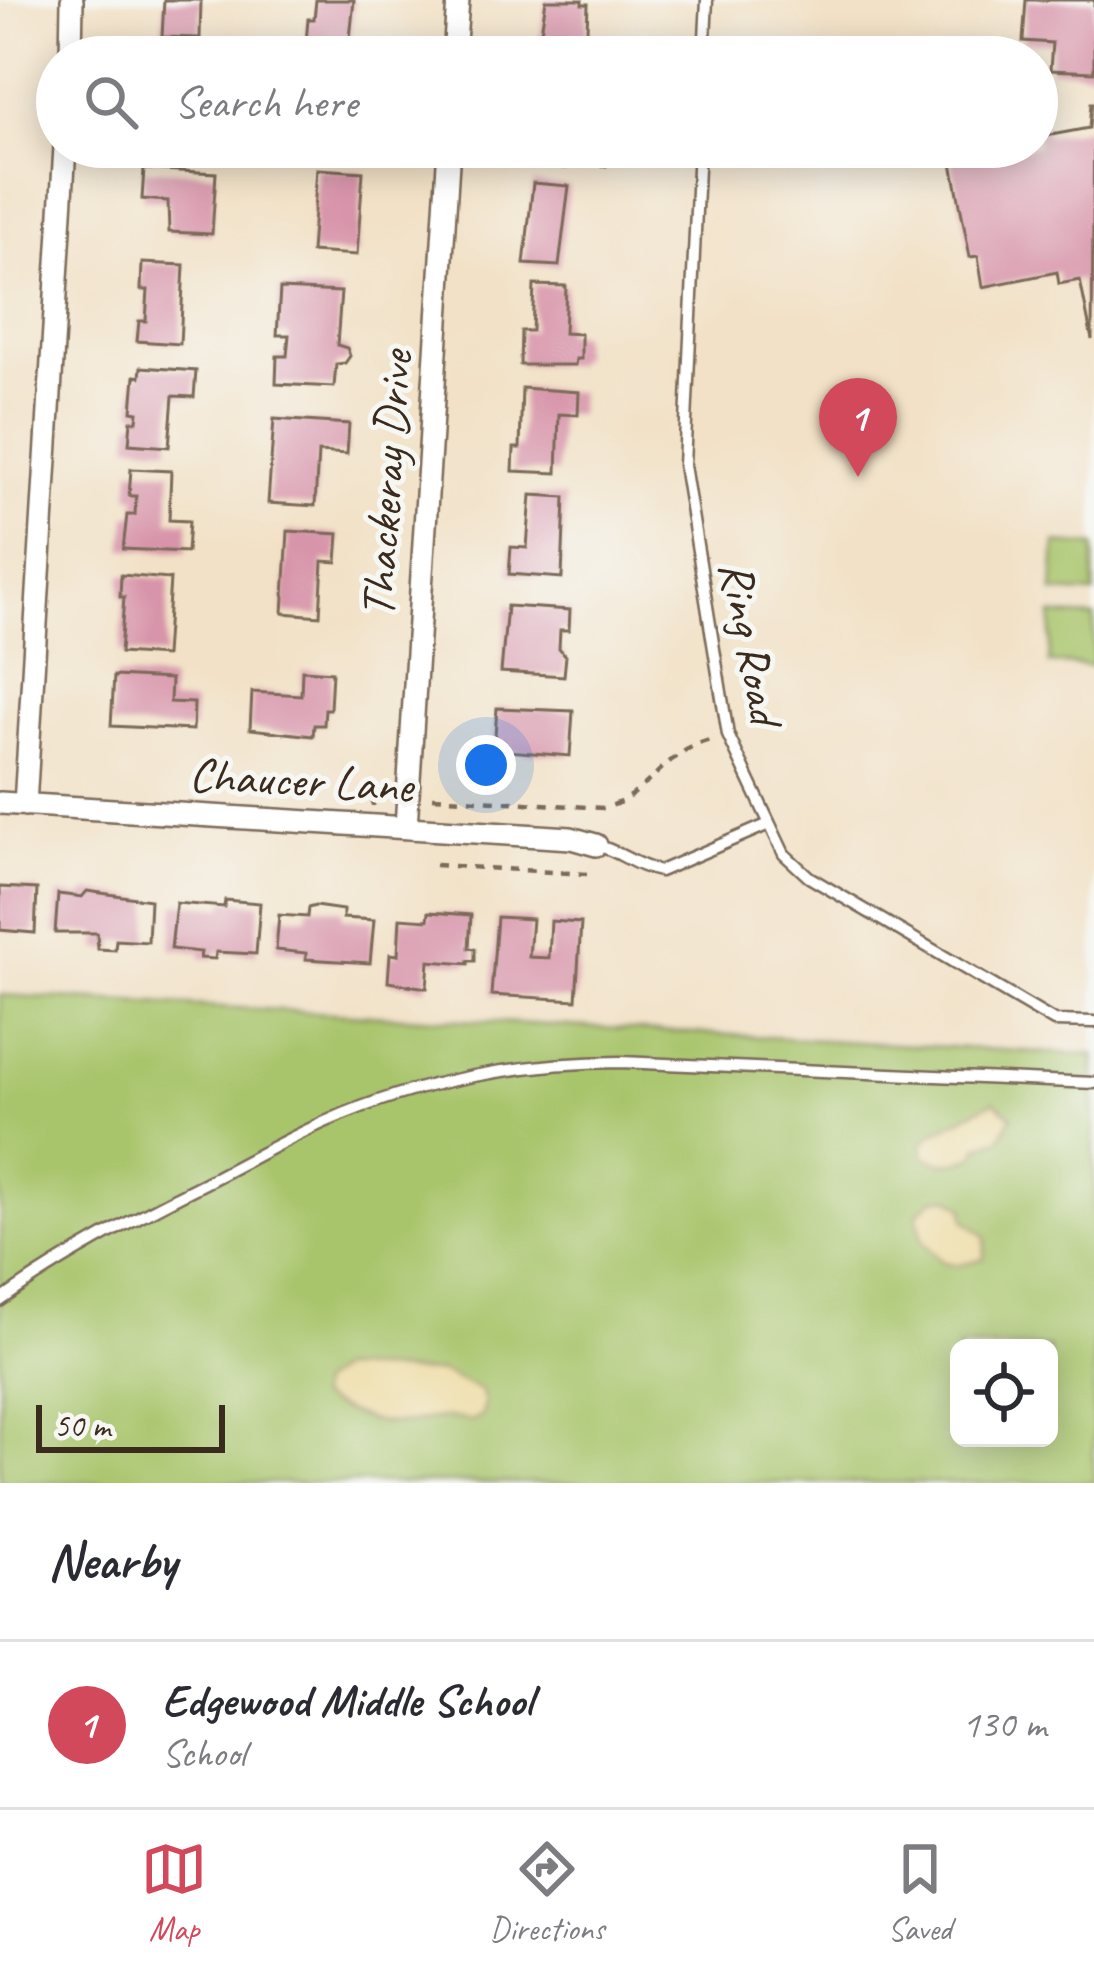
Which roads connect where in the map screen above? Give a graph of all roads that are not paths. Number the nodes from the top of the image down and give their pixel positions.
1 (72, 0) edge
2 (458, 0) edge
3 (707, 0) edge
4 (71, 36) edge
5 (455, 36) edge
6 (705, 36) edge
7 (64, 168) edge
8 (448, 168) edge
9 (699, 168) edge
10 (0, 803) edge
11 (25, 805) junction
12 (769, 824) junction
13 (406, 827) junction
14 (596, 844) joint
15 (1094, 1022) edge
16 (1094, 1083) edge
17 (0, 1301) edge

1 - 4 street
2 - 5 street
3 - 6 lane
7 - 11 street
8 - 13 street, Thackeray Drive
9 - 12 lane, Ring Road
10 - 11 street, Chaucer Lane
11 - 13 street, Chaucer Lane
12 - 14 lane
12 - 15 lane, Ring Road
13 - 14 street, Chaucer Lane
16 - 17 lane

